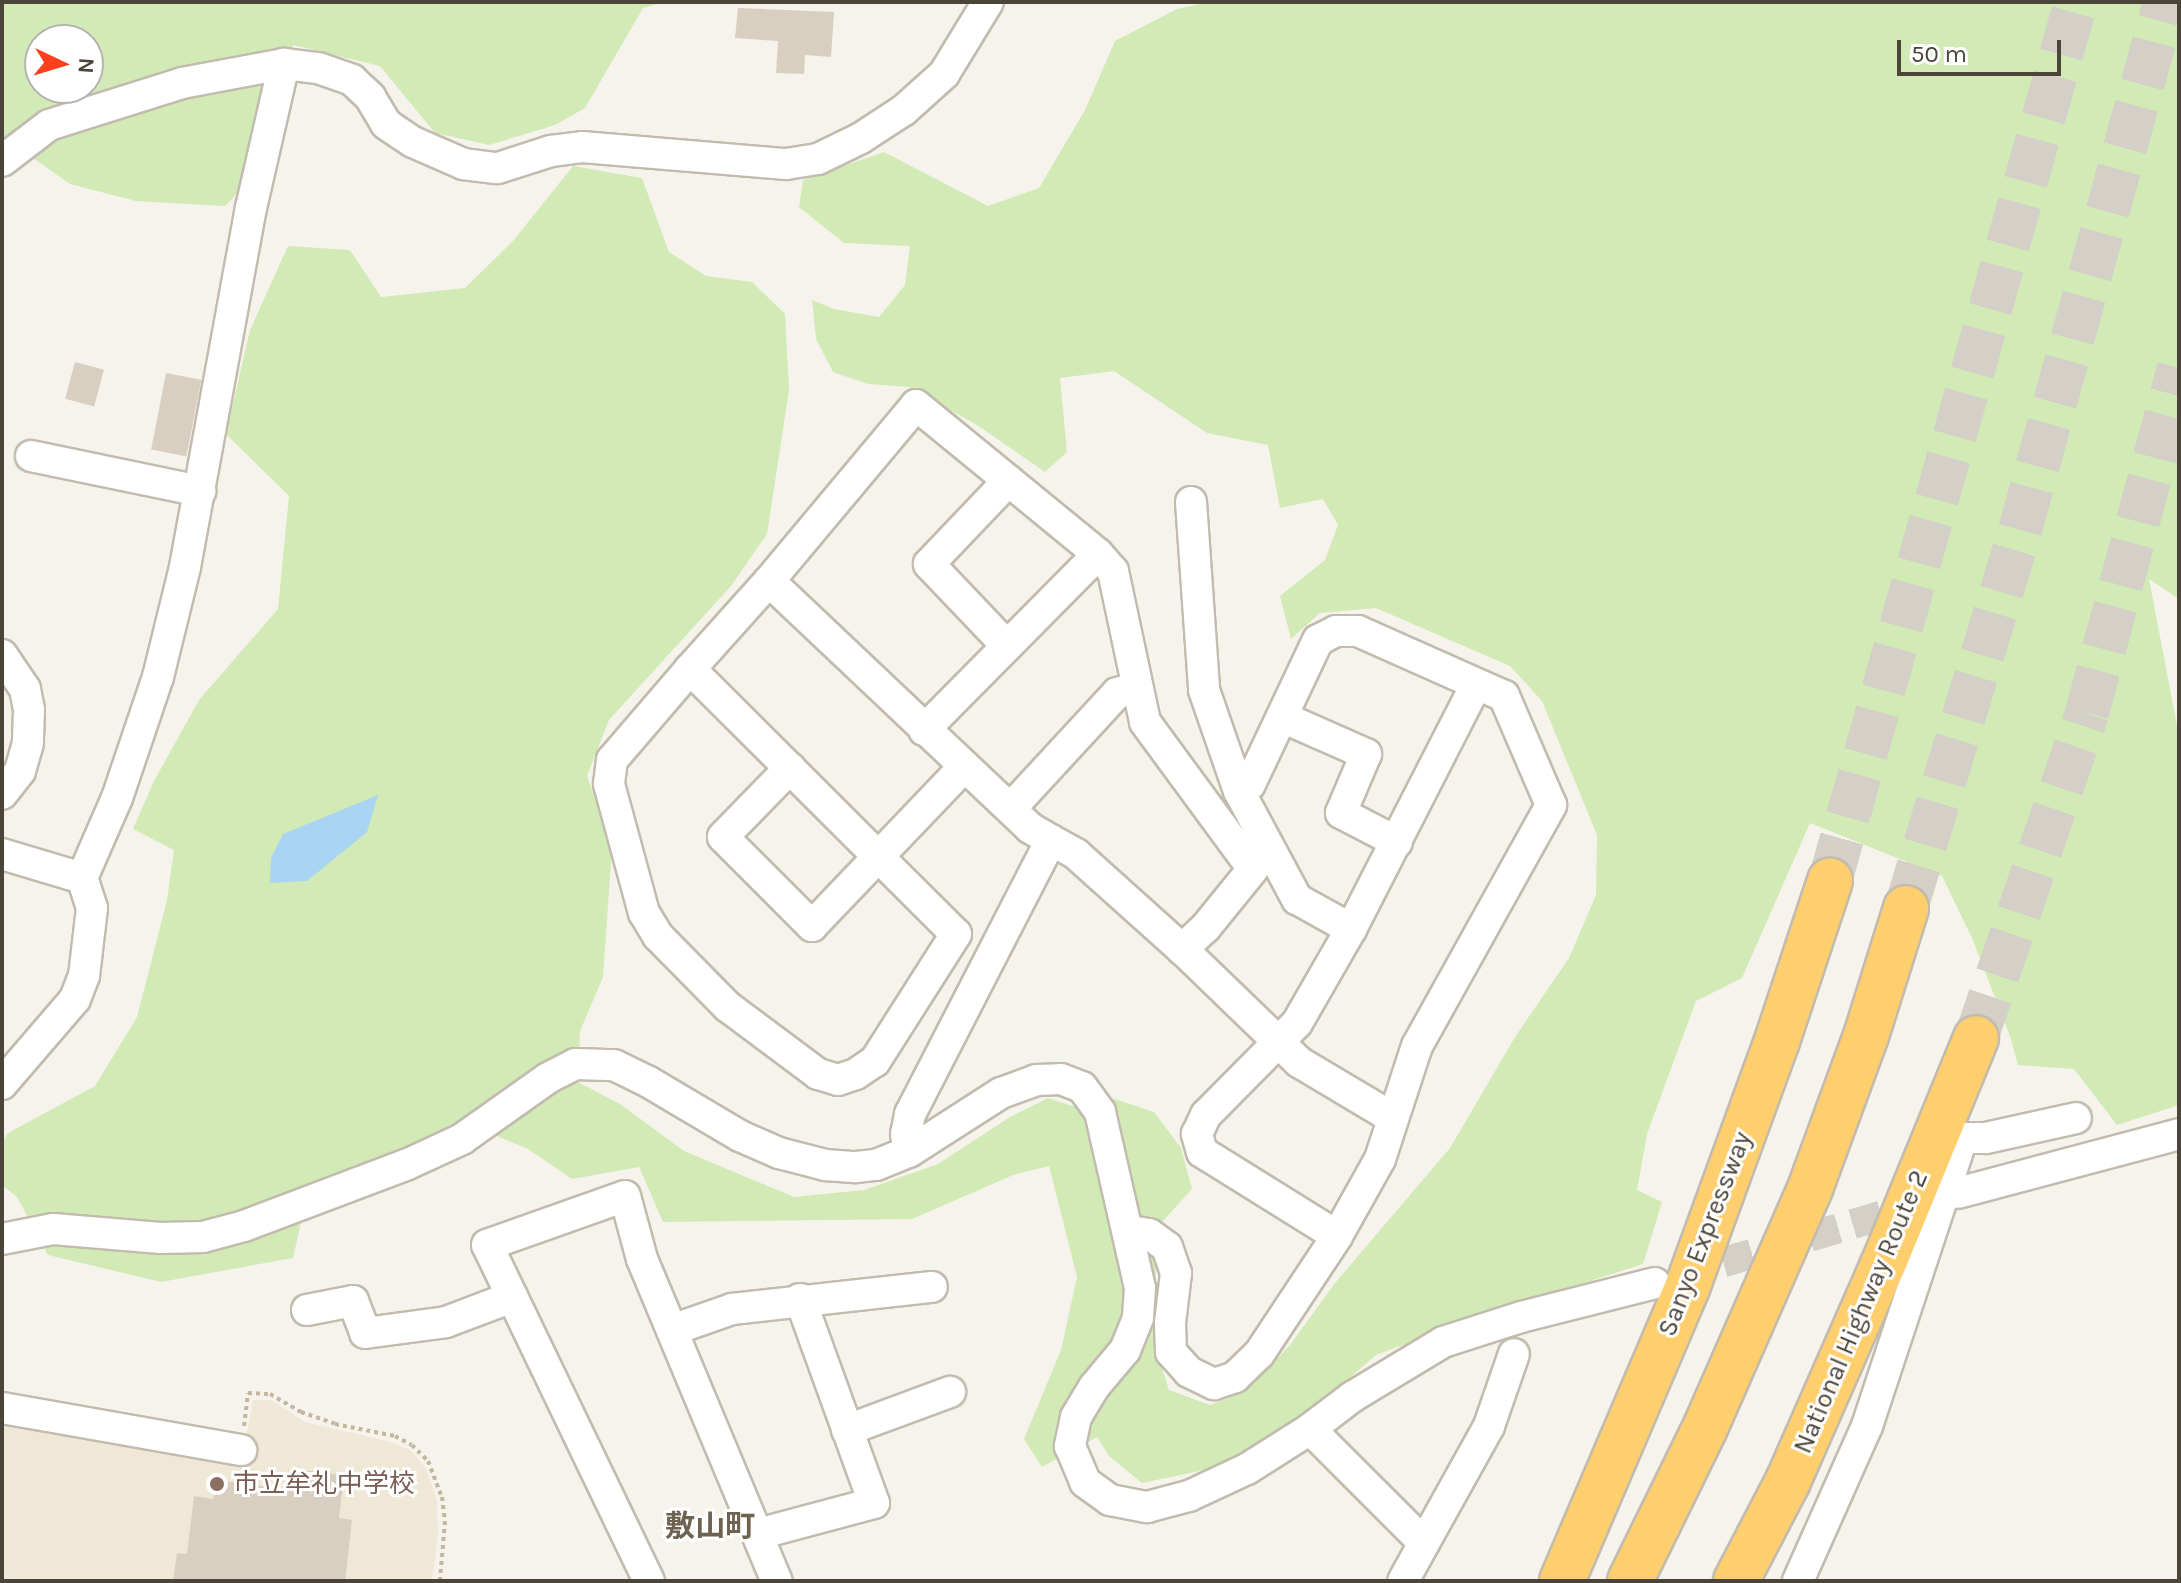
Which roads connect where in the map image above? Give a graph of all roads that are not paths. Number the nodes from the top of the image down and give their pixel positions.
1 (988, 2) edge
2 (284, 64) junction
3 (2, 161) edge
4 (31, 456) dead end
5 (1008, 481) junction
6 (200, 491) junction
7 (1191, 502) dead end
8 (1098, 554) junction
9 (769, 581) junction
10 (1007, 646) junction
11 (2, 655) edge
12 (690, 669) junction
13 (1476, 685) junction
14 (1136, 688) junction
15 (1282, 717) junction
16 (924, 730) junction
17 (965, 766) junction
18 (790, 768) junction
19 (1239, 791) junction
20 (2, 794) edge
21 (1011, 808) junction
22 (1051, 840) junction
23 (1397, 842) junction
24 (2, 854) edge
25 (880, 857) junction
26 (82, 878) junction
27 (1830, 881) tunnel mouth
28 (1906, 908) tunnel mouth
29 (1351, 929) junction
30 (1182, 949) junction
31 (1976, 1038) tunnel mouth
32 (1279, 1040) junction
33 (2, 1084) edge
34 (1393, 1118) junction
35 (2076, 1118) dead end
36 (2179, 1134) edge
37 (909, 1152) junction
38 (1958, 1193) dead end
39 (1130, 1231) junction
40 (1337, 1236) junction
41 (2, 1239) edge
42 (1655, 1283) tunnel mouth
43 (932, 1287) dead end
44 (512, 1297) junction
45 (800, 1299) junction
46 (307, 1310) dead end
47 (672, 1330) junction
48 (1514, 1354) dead end
49 (950, 1392) dead end
50 (2, 1408) edge
51 (1310, 1429) junction
52 (847, 1430) junction
53 (241, 1450) road end
54 (758, 1534) junction
55 (1424, 1543) junction
56 (649, 1581) edge
57 (777, 1581) edge
58 (1403, 1581) edge
59 (1562, 1581) edge
60 (1630, 1581) edge
61 (1736, 1581) edge
62 (1798, 1581) edge

1 - 2 street
2 - 3 street
2 - 6 street
4 - 6 street
5 - 8 street
5 - 9 street
5 - 10 street
6 - 26 street
7 - 19 street
8 - 10 street
8 - 14 street
9 - 12 street
9 - 16 street
10 - 16 street
11 - 20 street
12 - 18 street
12 - 25 street
13 - 15 street
13 - 23 street
13 - 34 street
14 - 21 street
14 - 30 street
15 - 19 street
15 - 23 street
16 - 17 street
17 - 21 street
17 - 25 street
18 - 25 street
18 - 25 street
19 - 29 street
21 - 22 street
22 - 30 street
22 - 37 street
23 - 29 street
24 - 26 street
26 - 33 street
27 - 59 highway, Sanyo Expressway
28 - 60 highway
29 - 32 street
30 - 32 street
31 - 61 highway, National Highway Route 2
32 - 34 street
32 - 40 street
34 - 40 street
35 - 62 street
36 - 38 street
37 - 39 street
37 - 41 street
39 - 40 street
39 - 51 street
42 - 51 street
43 - 45 street
44 - 46 street
44 - 47 street
44 - 56 street
45 - 47 street
45 - 52 street
47 - 54 street
48 - 55 street
49 - 52 street
50 - 53 street
51 - 55 street
52 - 54 street
54 - 57 street
55 - 58 street

